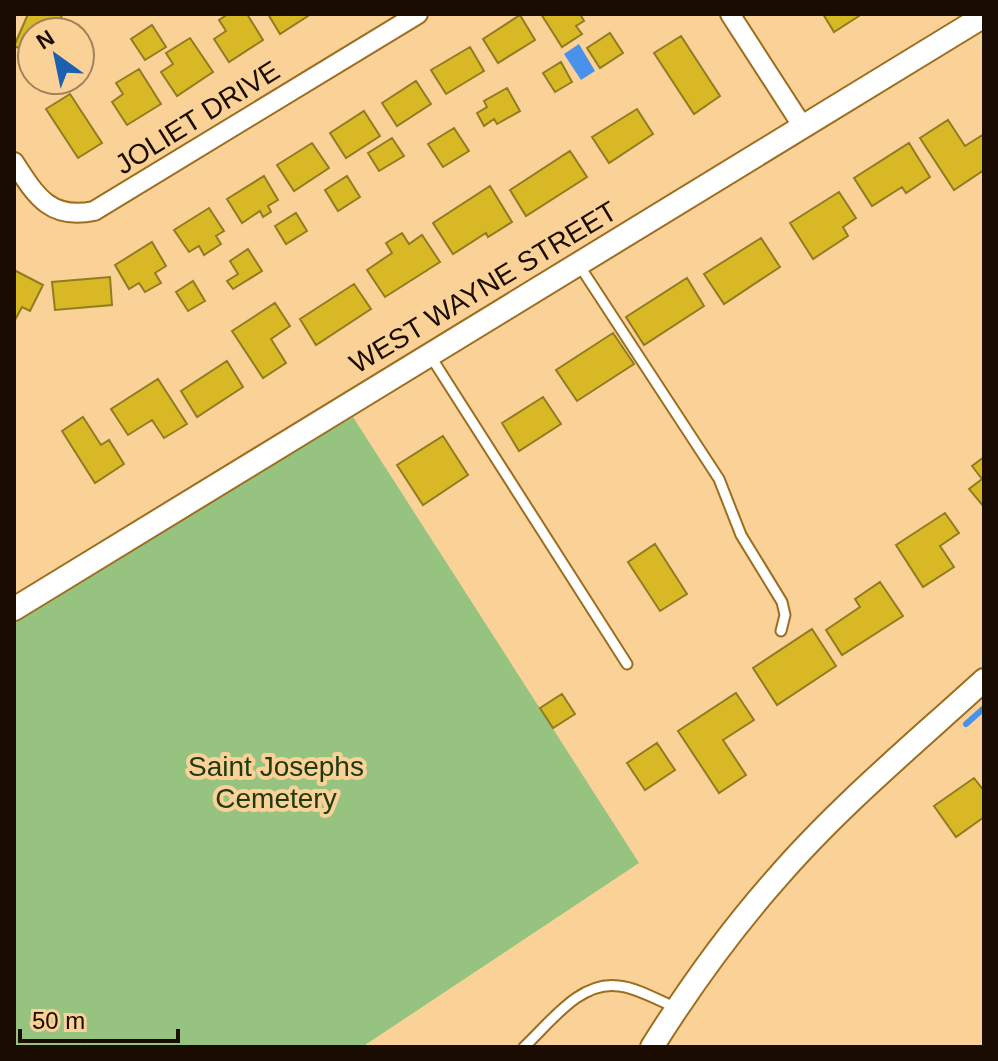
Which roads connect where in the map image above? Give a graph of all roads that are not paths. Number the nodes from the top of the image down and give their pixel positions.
1 (418, 14) edge
2 (730, 14) edge
3 (984, 16) edge
4 (803, 127) junction
5 (14, 162) edge
6 (578, 264) junction
7 (430, 355) junction
8 (14, 609) edge
9 (781, 631) dead end
10 (627, 664) dead end
11 (984, 680) edge
12 (677, 1008) junction
13 (524, 1047) edge
14 (652, 1047) edge

1 - 5 street, JOLIET DRIVE
2 - 4 street
3 - 4 street, WEST WAYNE STREET
4 - 6 street, WEST WAYNE STREET
6 - 7 street, WEST WAYNE STREET
6 - 9 lane
7 - 8 street, WEST WAYNE STREET
7 - 10 lane
11 - 12 street
12 - 13 lane
12 - 14 street

